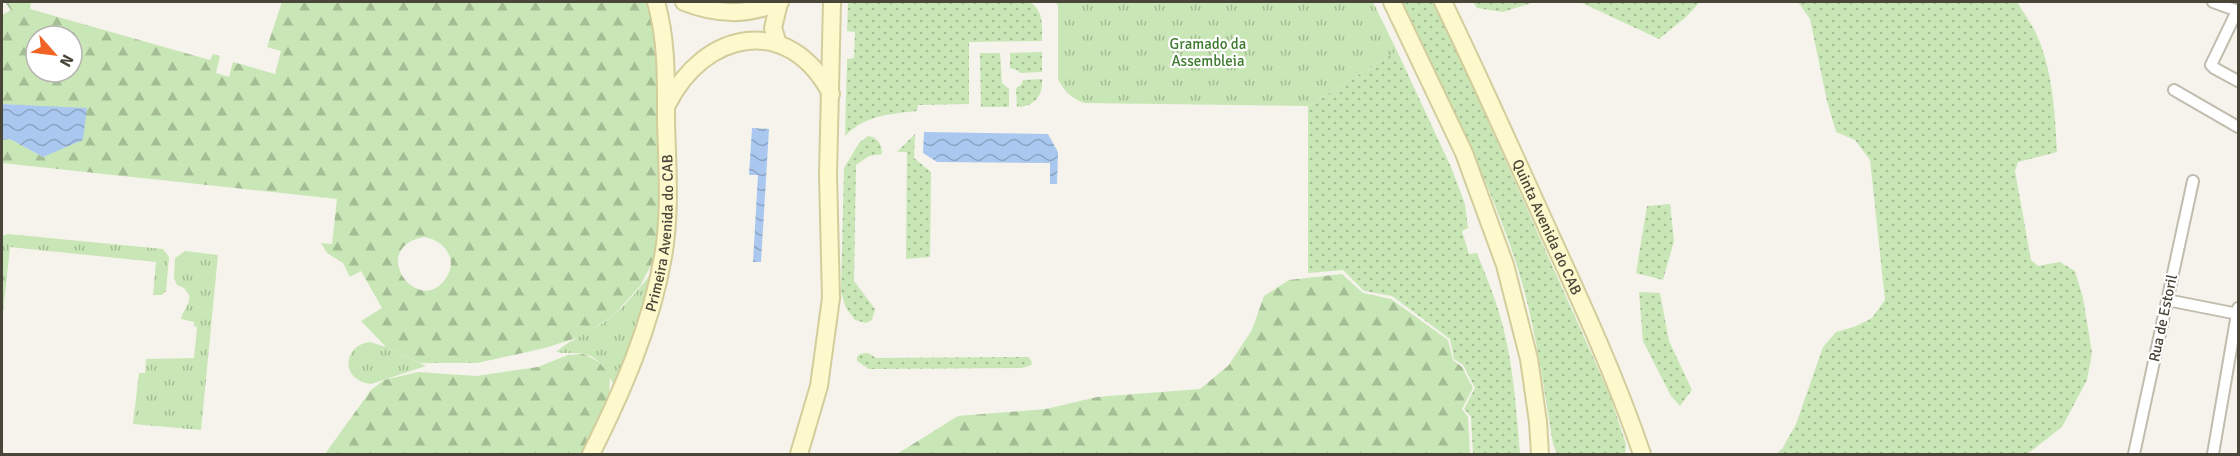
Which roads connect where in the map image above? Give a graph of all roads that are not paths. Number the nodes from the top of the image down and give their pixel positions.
1 (656, 2) edge
2 (684, 2) edge
3 (779, 2) edge
4 (832, 2) edge
5 (1392, 2) edge
6 (1443, 2) edge
7 (2213, 2) edge
8 (2238, 11) edge
9 (778, 44) junction
10 (2238, 81) edge
11 (2174, 90) dead end
12 (832, 94) junction
13 (666, 108) junction
14 (2238, 127) edge
15 (2193, 181) dead end
16 (2167, 300) junction
17 (2238, 312) edge
18 (1629, 417) junction
19 (1538, 422) junction
20 (591, 454) edge
21 (800, 454) edge
22 (1540, 454) edge
23 (1548, 454) edge
24 (1630, 454) edge
25 (1642, 454) edge
26 (2134, 454) edge
27 (2212, 454) edge

1 - 13 main road, Primeira Avenida do CAB
2 - 3 main road
3 - 9 main road
4 - 12 main road
5 - 19 main road
6 - 18 main road, Quinta Avenida do CAB
7 - 8 street
8 - 10 street
9 - 12 main road
9 - 13 main road
11 - 14 street
12 - 21 main road
13 - 20 main road, Primeira Avenida do CAB
15 - 16 street, Rua de Estoril
16 - 17 street
16 - 26 street, Rua de Estoril
17 - 27 street
18 - 24 main road
18 - 25 main road, Quinta Avenida do CAB
19 - 22 main road
19 - 23 main road

